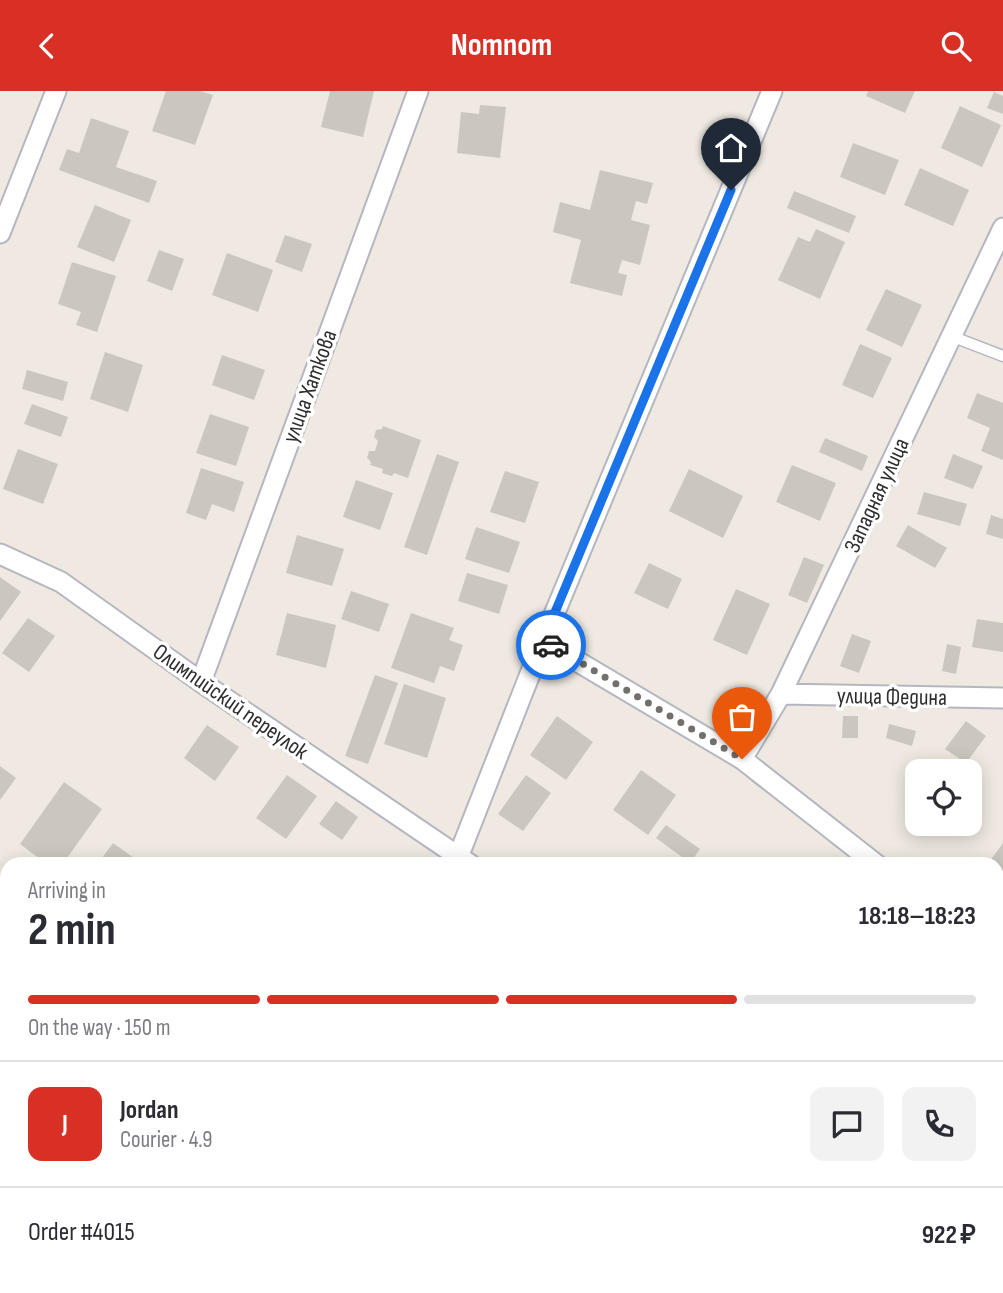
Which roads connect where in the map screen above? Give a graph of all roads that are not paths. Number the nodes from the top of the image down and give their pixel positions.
1 (56, 91) edge
2 (418, 91) edge
3 (772, 91) edge
4 (1003, 228) edge
5 (0, 233) edge
6 (951, 336) junction
7 (1003, 356) edge
8 (0, 554) edge
9 (543, 641) junction
10 (201, 682) junction
11 (781, 694) junction
12 (1003, 698) edge
13 (742, 759) junction
14 (454, 857) edge
15 (463, 857) edge
16 (867, 857) edge

1 - 5 street
2 - 10 street, улица Хаткова
3 - 9 street
4 - 6 street, Западная улица
6 - 7 lane
6 - 11 street, Западная улица
8 - 10 street, Олимпийский переулок
9 - 13 street
9 - 15 street
10 - 14 street, Олимпийский переулок
11 - 12 street, улица Федина
11 - 13 street, Западная улица
13 - 16 street

